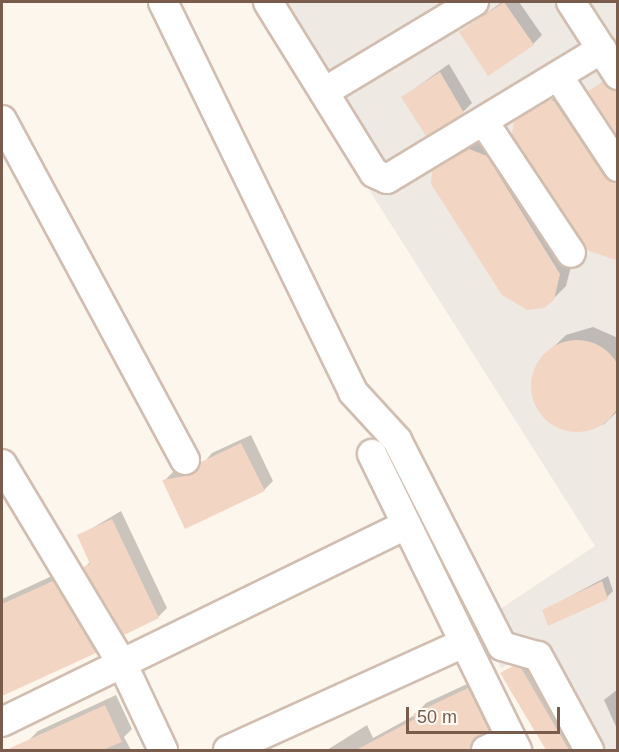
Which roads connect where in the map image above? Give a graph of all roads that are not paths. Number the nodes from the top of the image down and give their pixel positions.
1 (163, 2) edge
2 (268, 2) edge
3 (474, 2) edge
4 (571, 2) edge
5 (602, 49) junction
6 (618, 75) edge
7 (558, 76) junction
8 (324, 92) junction
9 (2, 120) edge
10 (484, 122) junction
11 (618, 167) edge
12 (571, 253) dead end
13 (372, 454) dead end
14 (184, 460) dead end
15 (2, 464) edge
16 (9, 493) edge
17 (406, 525) junction
18 (464, 643) junction
19 (123, 665) junction
20 (2, 722) edge
21 (505, 747) edge
22 (163, 750) edge
23 (228, 750) edge
24 (589, 750) edge

1 - 24 street
2 - 8 street
3 - 8 street
4 - 5 street
5 - 6 street
5 - 7 street
7 - 10 street
7 - 11 street
8 - 10 street
9 - 14 street
10 - 12 street
13 - 17 street
15 - 16 street
16 - 19 street
17 - 18 street
17 - 19 street
18 - 21 street
18 - 23 street
19 - 20 street
19 - 22 street

